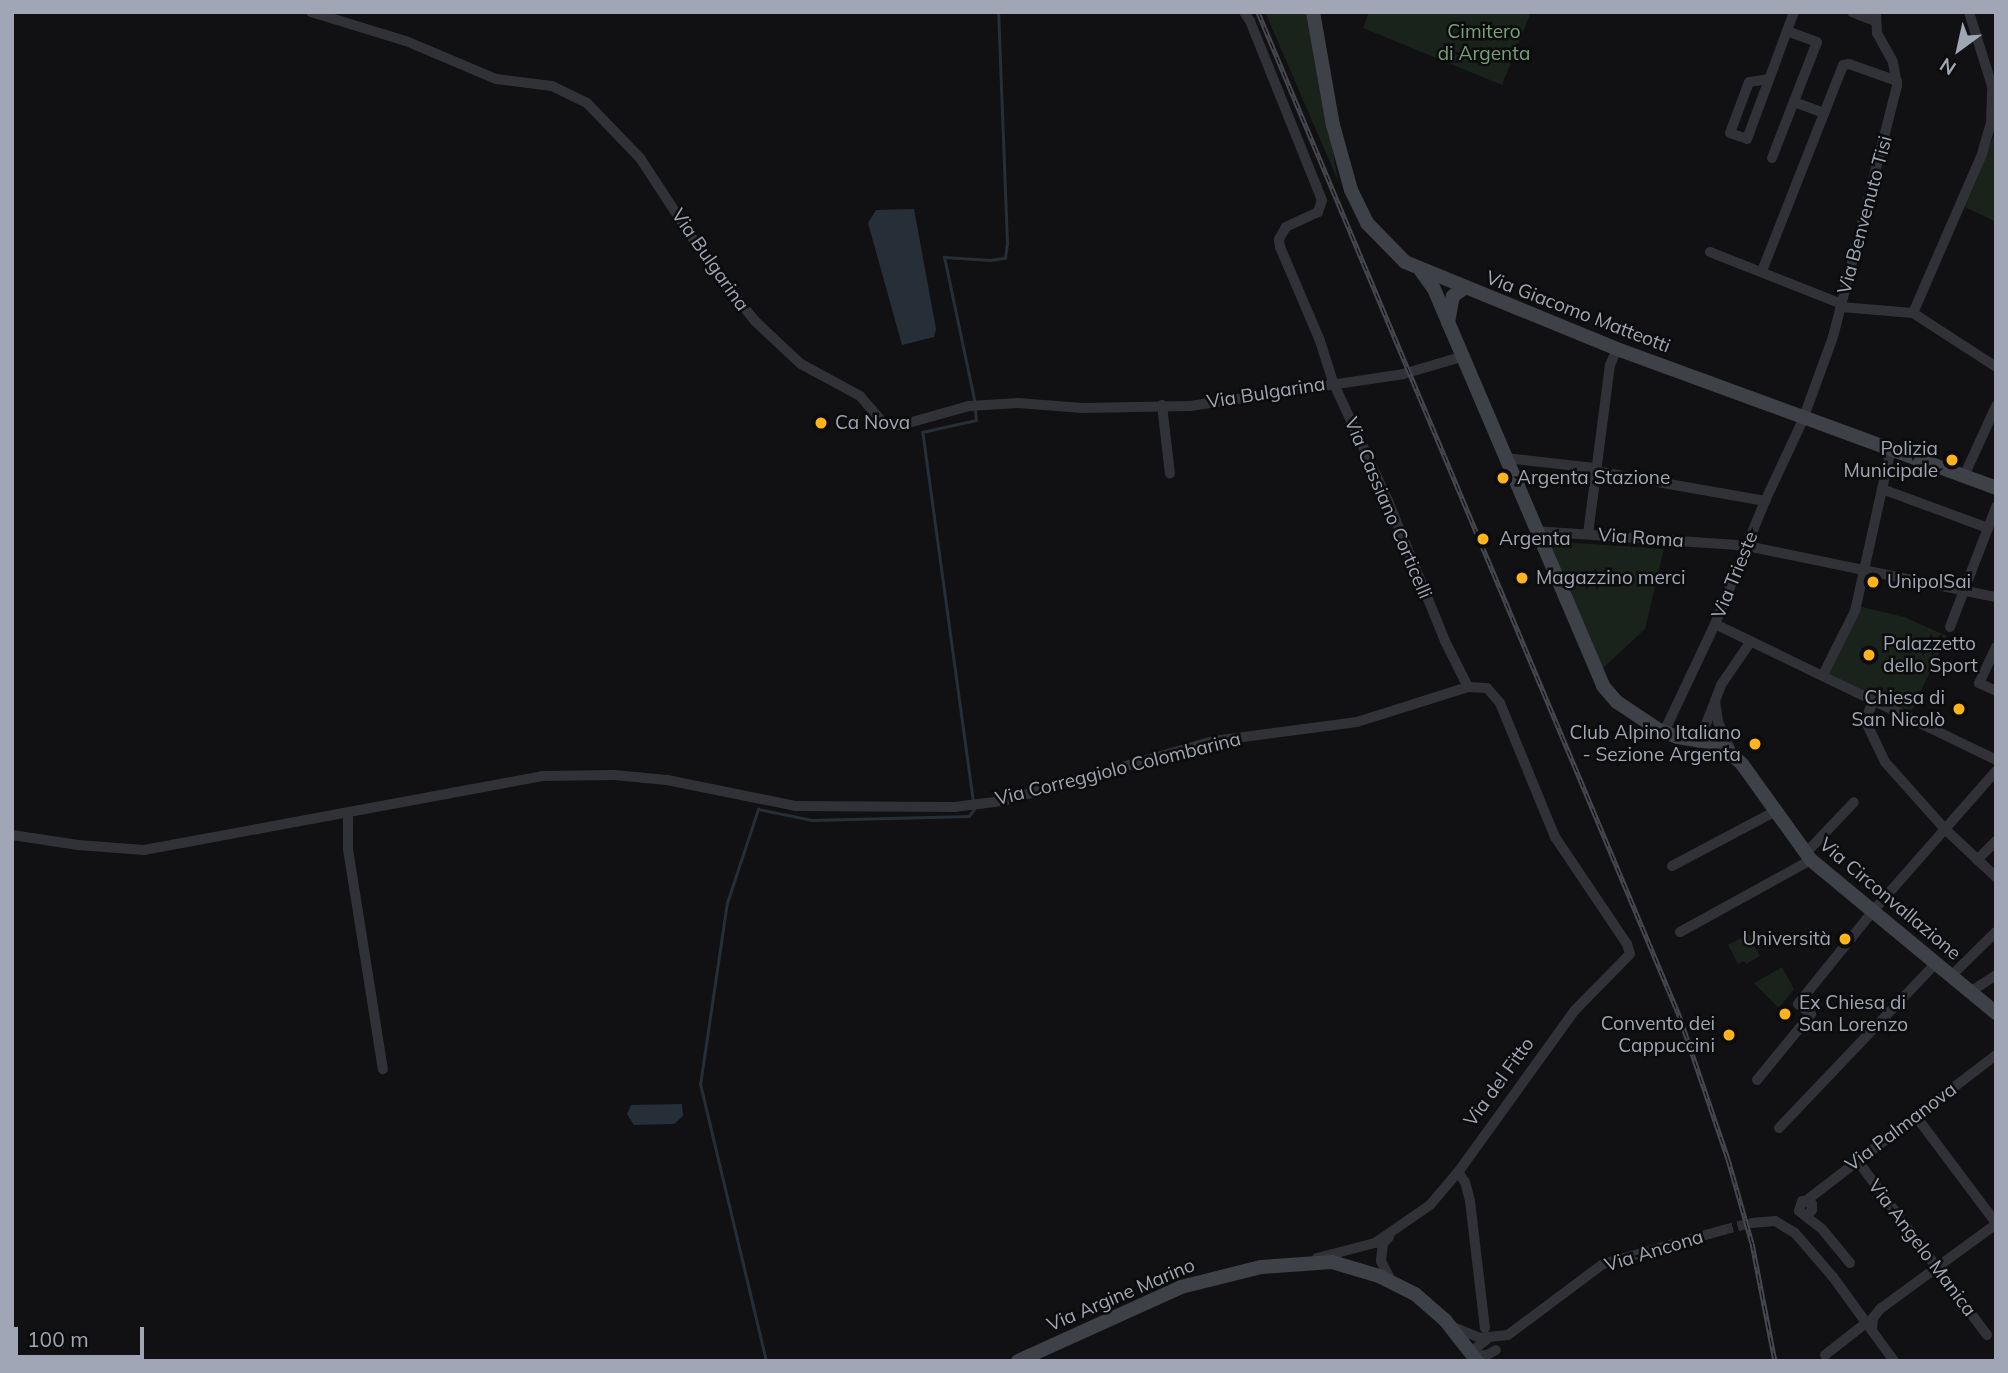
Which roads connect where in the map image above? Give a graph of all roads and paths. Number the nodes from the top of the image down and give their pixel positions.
1 (311, 12) edge
2 (1244, 12) edge
3 (1313, 12) edge
4 (1794, 12) edge
5 (1852, 12) edge
6 (1969, 12) edge
7 (1875, 17) edge
8 (1787, 31) junction
9 (1769, 79) junction
10 (1897, 82) junction
11 (1794, 102) junction
12 (1824, 113) junction
13 (1772, 159) dead end
14 (1710, 252) dead end
15 (1421, 271) junction
16 (1762, 271) junction
17 (1463, 289) junction
18 (1842, 305) junction
19 (1913, 313) junction
20 (1454, 341) junction
21 (1617, 349) junction
22 (1461, 357) junction
23 (1994, 362) edge
24 (1333, 382) junction
25 (1163, 405) junction
26 (1996, 406) edge
27 (1804, 417) junction
28 (1891, 449) junction
29 (1504, 458) junction
30 (1596, 470) junction
31 (1170, 474) dead end
32 (1964, 475) junction
33 (1996, 488) edge
34 (1882, 489) junction
35 (1765, 501) junction
36 (1996, 508) edge
37 (1988, 528) junction
38 (1535, 531) junction
39 (1588, 534) junction
40 (1747, 546) junction
41 (1864, 569) junction
42 (1963, 590) junction
43 (1996, 597) edge
44 (1716, 624) junction
45 (1950, 627) dead end
46 (1751, 641) junction
47 (1996, 647) edge
48 (1823, 675) junction
49 (1468, 687) junction
50 (1996, 691) edge
51 (1871, 699) junction
52 (1715, 701) junction
53 (1664, 732) junction
54 (1699, 741) junction
55 (1996, 745) edge
56 (1732, 754) junction
57 (1993, 759) edge
58 (1996, 771) edge
59 (1854, 802) dead end
60 (1776, 811) junction
61 (348, 814) junction
62 (1945, 829) junction
63 (12, 835) edge
64 (1996, 841) edge
65 (1808, 857) junction
66 (1978, 860) junction
67 (1672, 866) dead end
68 (1996, 877) edge
69 (1873, 911) junction
70 (1680, 932) dead end
71 (1996, 932) edge
72 (1937, 963) junction
73 (1996, 975) edge
74 (1951, 976) junction
75 (1970, 992) junction
76 (1996, 1013) edge
77 (1996, 1055) edge
78 (383, 1069) dead end
79 (1757, 1080) dead end
80 (1915, 1115) junction
81 (1779, 1128) dead end
82 (1857, 1160) junction
83 (1458, 1172) junction
84 (1752, 1223) tunnel mouth
85 (1996, 1223) edge
86 (1723, 1230) tunnel mouth
87 (1393, 1232) junction
88 (1368, 1245) junction
89 (1381, 1257) junction
90 (1293, 1262) junction
91 (1850, 1263) dead end
92 (1937, 1267) junction
93 (1366, 1271) junction
94 (1833, 1277) junction
95 (1391, 1281) junction
96 (1880, 1309) junction
97 (1867, 1323) junction
98 (1451, 1325) junction
99 (1520, 1326) junction
100 (1486, 1333) junction
101 (1987, 1335) dead end
102 (1496, 1350) junction
103 (1825, 1355) dead end
104 (1475, 1358) edge
105 (1018, 1361) edge
106 (1490, 1361) edge
107 (1894, 1361) edge

1 - 25 street, Via Bulgarina
2 - 24 street, Via Cassiano Corticelli
3 - 15 street, Via Giacomo Matteotti
4 - 8 street
5 - 7 street
6 - 19 street
7 - 10 street
8 - 9 street
8 - 11 street
9 - 9 street
10 - 12 street
10 - 18 street, Via Benvenuto Tisi
11 - 12 street
11 - 13 street
12 - 16 street
14 - 16 street
15 - 17 street, Via Giacomo Matteotti
15 - 20 street
16 - 18 street
17 - 20 street
17 - 21 street, Via Giacomo Matteotti
18 - 19 street
18 - 27 street, Via Benvenuto Tisi
19 - 23 street
20 - 22 street
21 - 27 street, Via Giacomo Matteotti
21 - 30 street
22 - 24 street, Via Bulgarina
22 - 29 street
24 - 25 street, Via Bulgarina
24 - 49 street, Via Cassiano Corticelli
25 - 31 street
26 - 32 street
27 - 28 street, Via Giacomo Matteotti
27 - 35 street, Via Trieste
28 - 32 street, Via Giacomo Matteotti
28 - 34 street
29 - 30 street
29 - 38 street
30 - 35 street
30 - 39 street
32 - 33 street, Via Giacomo Matteotti
34 - 37 street
34 - 41 street
35 - 40 street, Via Trieste
36 - 37 street
37 - 42 street
38 - 39 street, Via Roma
38 - 53 street
39 - 40 street, Via Roma
40 - 41 street, Via Roma
40 - 44 street, Via Trieste
41 - 42 street, Via Roma
41 - 48 street
42 - 43 street, Via Roma
42 - 45 street
44 - 46 street
44 - 53 street, Via Trieste
46 - 48 street
46 - 52 street
47 - 50 street
48 - 51 street
49 - 61 street, Via Correggiolo Colombarina
49 - 83 street, Via del Fitto
51 - 57 street
51 - 62 street
52 - 54 street
52 - 56 street
53 - 54 street
54 - 56 street
55 - 57 street
56 - 60 street, Via Circonvallazione
58 - 62 street
59 - 65 street
60 - 65 street, Via Circonvallazione
60 - 67 street
61 - 63 street, Via Correggiolo Colombarina
61 - 78 street
62 - 66 street
62 - 69 street
64 - 66 street
65 - 69 street, Via Circonvallazione
65 - 70 street
66 - 68 street
69 - 72 street, Via Circonvallazione
69 - 79 street
71 - 74 street
72 - 74 street, Via Circonvallazione
72 - 81 street
73 - 75 street
74 - 75 street, Via Circonvallazione
75 - 76 street, Via Circonvallazione
77 - 80 street, Via Palmanova
80 - 82 street, Via Palmanova
80 - 85 street
82 - 91 street, Via Palmanova
82 - 92 street, Via Angelo Manica
83 - 87 street, Via del Fitto
83 - 100 street
84 - 94 street
85 - 92 street
86 - 99 street, Via Ancona
87 - 88 street, Via del Fitto
87 - 89 street, Via del Fitto
88 - 90 street, Via del Fitto
88 - 93 street
89 - 93 street, Via del Fitto
89 - 95 street
90 - 93 street, Via Argine Marino
90 - 105 street, Via Argine Marino
92 - 96 street
92 - 101 street, Via Angelo Manica
93 - 95 street
94 - 96 street
94 - 97 street
95 - 98 street
96 - 97 street
97 - 103 street
97 - 107 street
98 - 100 street
98 - 104 street
99 - 100 street, Via Ancona
99 - 102 street, Via Ancona
100 - 104 street
102 - 104 street, Via Ancona
102 - 106 street, Via Ancona

